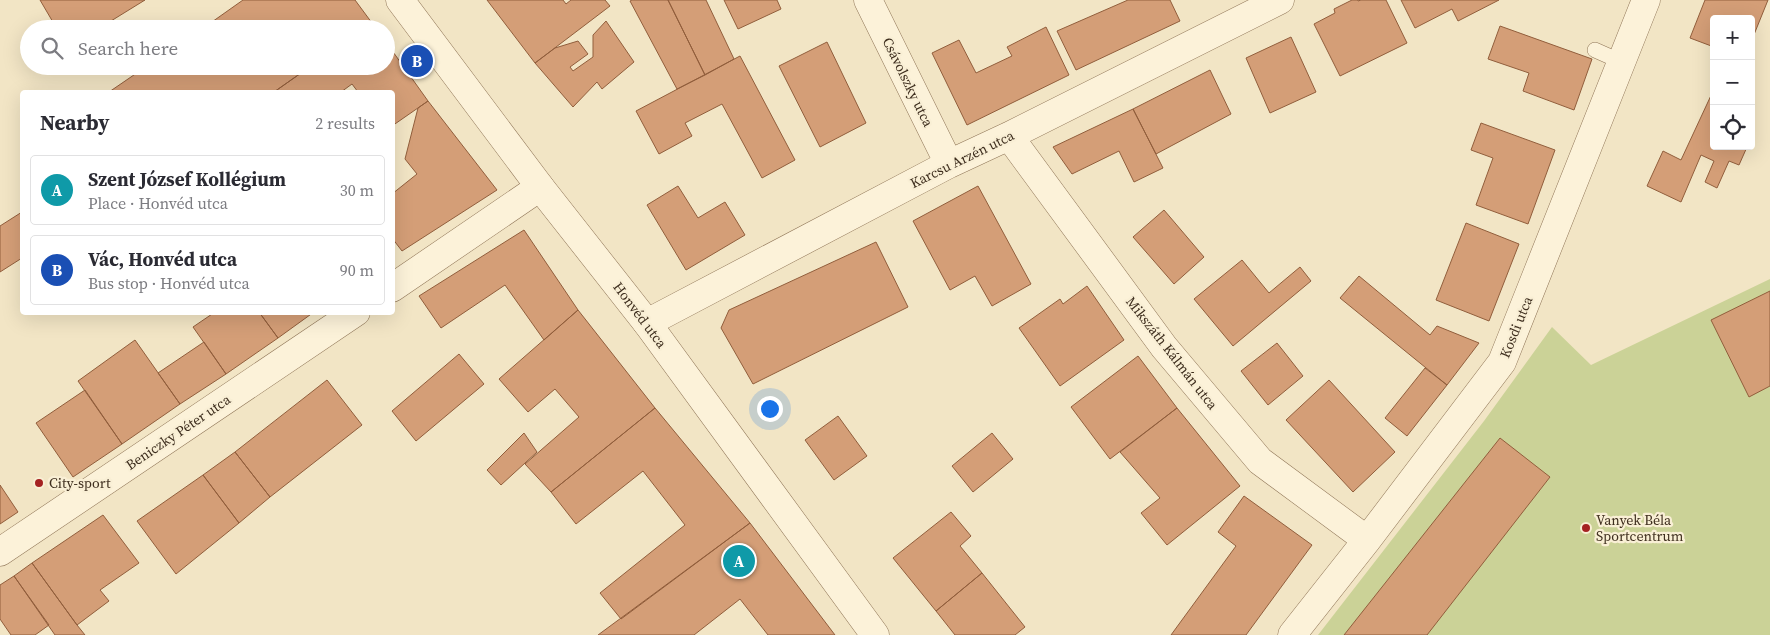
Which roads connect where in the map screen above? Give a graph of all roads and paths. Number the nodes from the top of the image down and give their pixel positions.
1 (400, 0) edge
2 (868, 0) edge
3 (1280, 0) edge
4 (1646, 0) edge
5 (1595, 50) dead end
6 (1622, 62) junction
7 (1009, 136) junction
8 (949, 164) junction
9 (540, 187) junction
10 (395, 286) edge
11 (352, 315) edge
12 (647, 323) junction
13 (1367, 540) junction
14 (0, 552) edge
15 (875, 635) edge
16 (1292, 635) edge

1 - 9 street, Honvéd utca
2 - 8 street, Csávolszky utca
3 - 7 street, Karcsu Arzén utca
4 - 6 street, Kosdi utca
5 - 6 lane
6 - 13 street, Kosdi utca
7 - 8 street, Karcsu Arzén utca
7 - 13 street, Mikszáth Kálmán utca
8 - 12 street, Karcsu Arzén utca
9 - 10 street
9 - 12 street, Honvéd utca
11 - 14 street, Beniczky Péter utca
12 - 15 street, Honvéd utca
13 - 16 street, Kosdi utca

